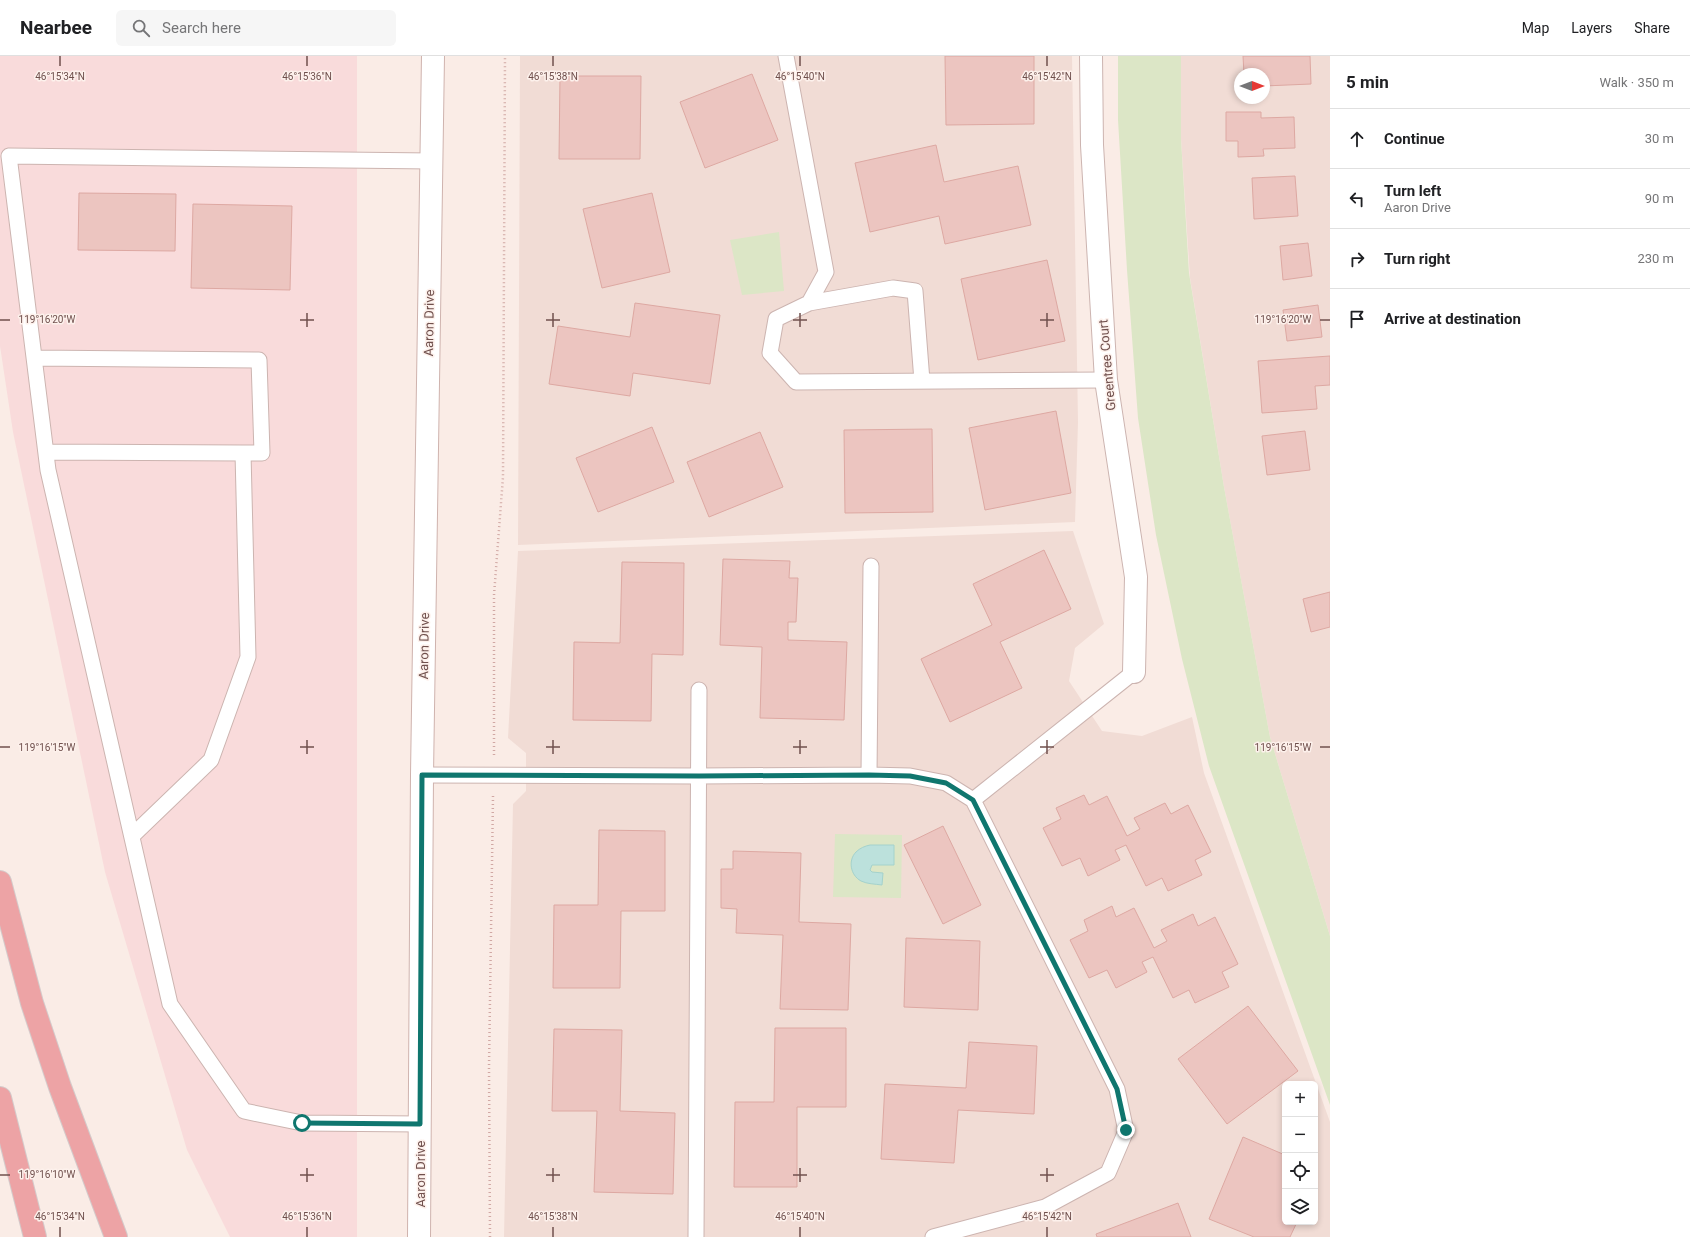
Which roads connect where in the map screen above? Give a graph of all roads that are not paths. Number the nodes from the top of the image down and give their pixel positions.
1 (433, 56) edge
2 (786, 56) edge
3 (1091, 56) edge
4 (432, 161) junction
5 (809, 303) junction
6 (34, 358) junction
7 (1106, 380) junction
8 (922, 381) junction
9 (46, 452) junction
10 (243, 453) junction
11 (870, 566) dead end
12 (1134, 672) joint
13 (699, 690) dead end
14 (422, 775) junction
15 (869, 775) junction
16 (699, 776) junction
17 (973, 800) junction
18 (132, 836) junction
19 (0, 882) edge
20 (0, 1098) edge
21 (420, 1124) junction
22 (35, 1237) edge
23 (116, 1237) edge
24 (419, 1237) edge
25 (696, 1237) edge
26 (933, 1237) edge

1 - 4 street, Aaron Drive
2 - 5 lane
3 - 7 street, Greentree Court
4 - 6 lane
4 - 14 street, Aaron Drive
5 - 8 lane
5 - 8 lane
6 - 9 lane
6 - 10 lane
7 - 8 lane
7 - 12 street, Greentree Court
9 - 10 lane
9 - 18 lane
10 - 18 lane
11 - 15 lane
12 - 17 lane
13 - 16 lane
14 - 16 lane
14 - 21 street, Aaron Drive
15 - 16 lane
15 - 17 lane
16 - 25 lane
17 - 26 lane
18 - 21 lane
19 - 23 highway
20 - 22 highway
21 - 24 street, Aaron Drive

